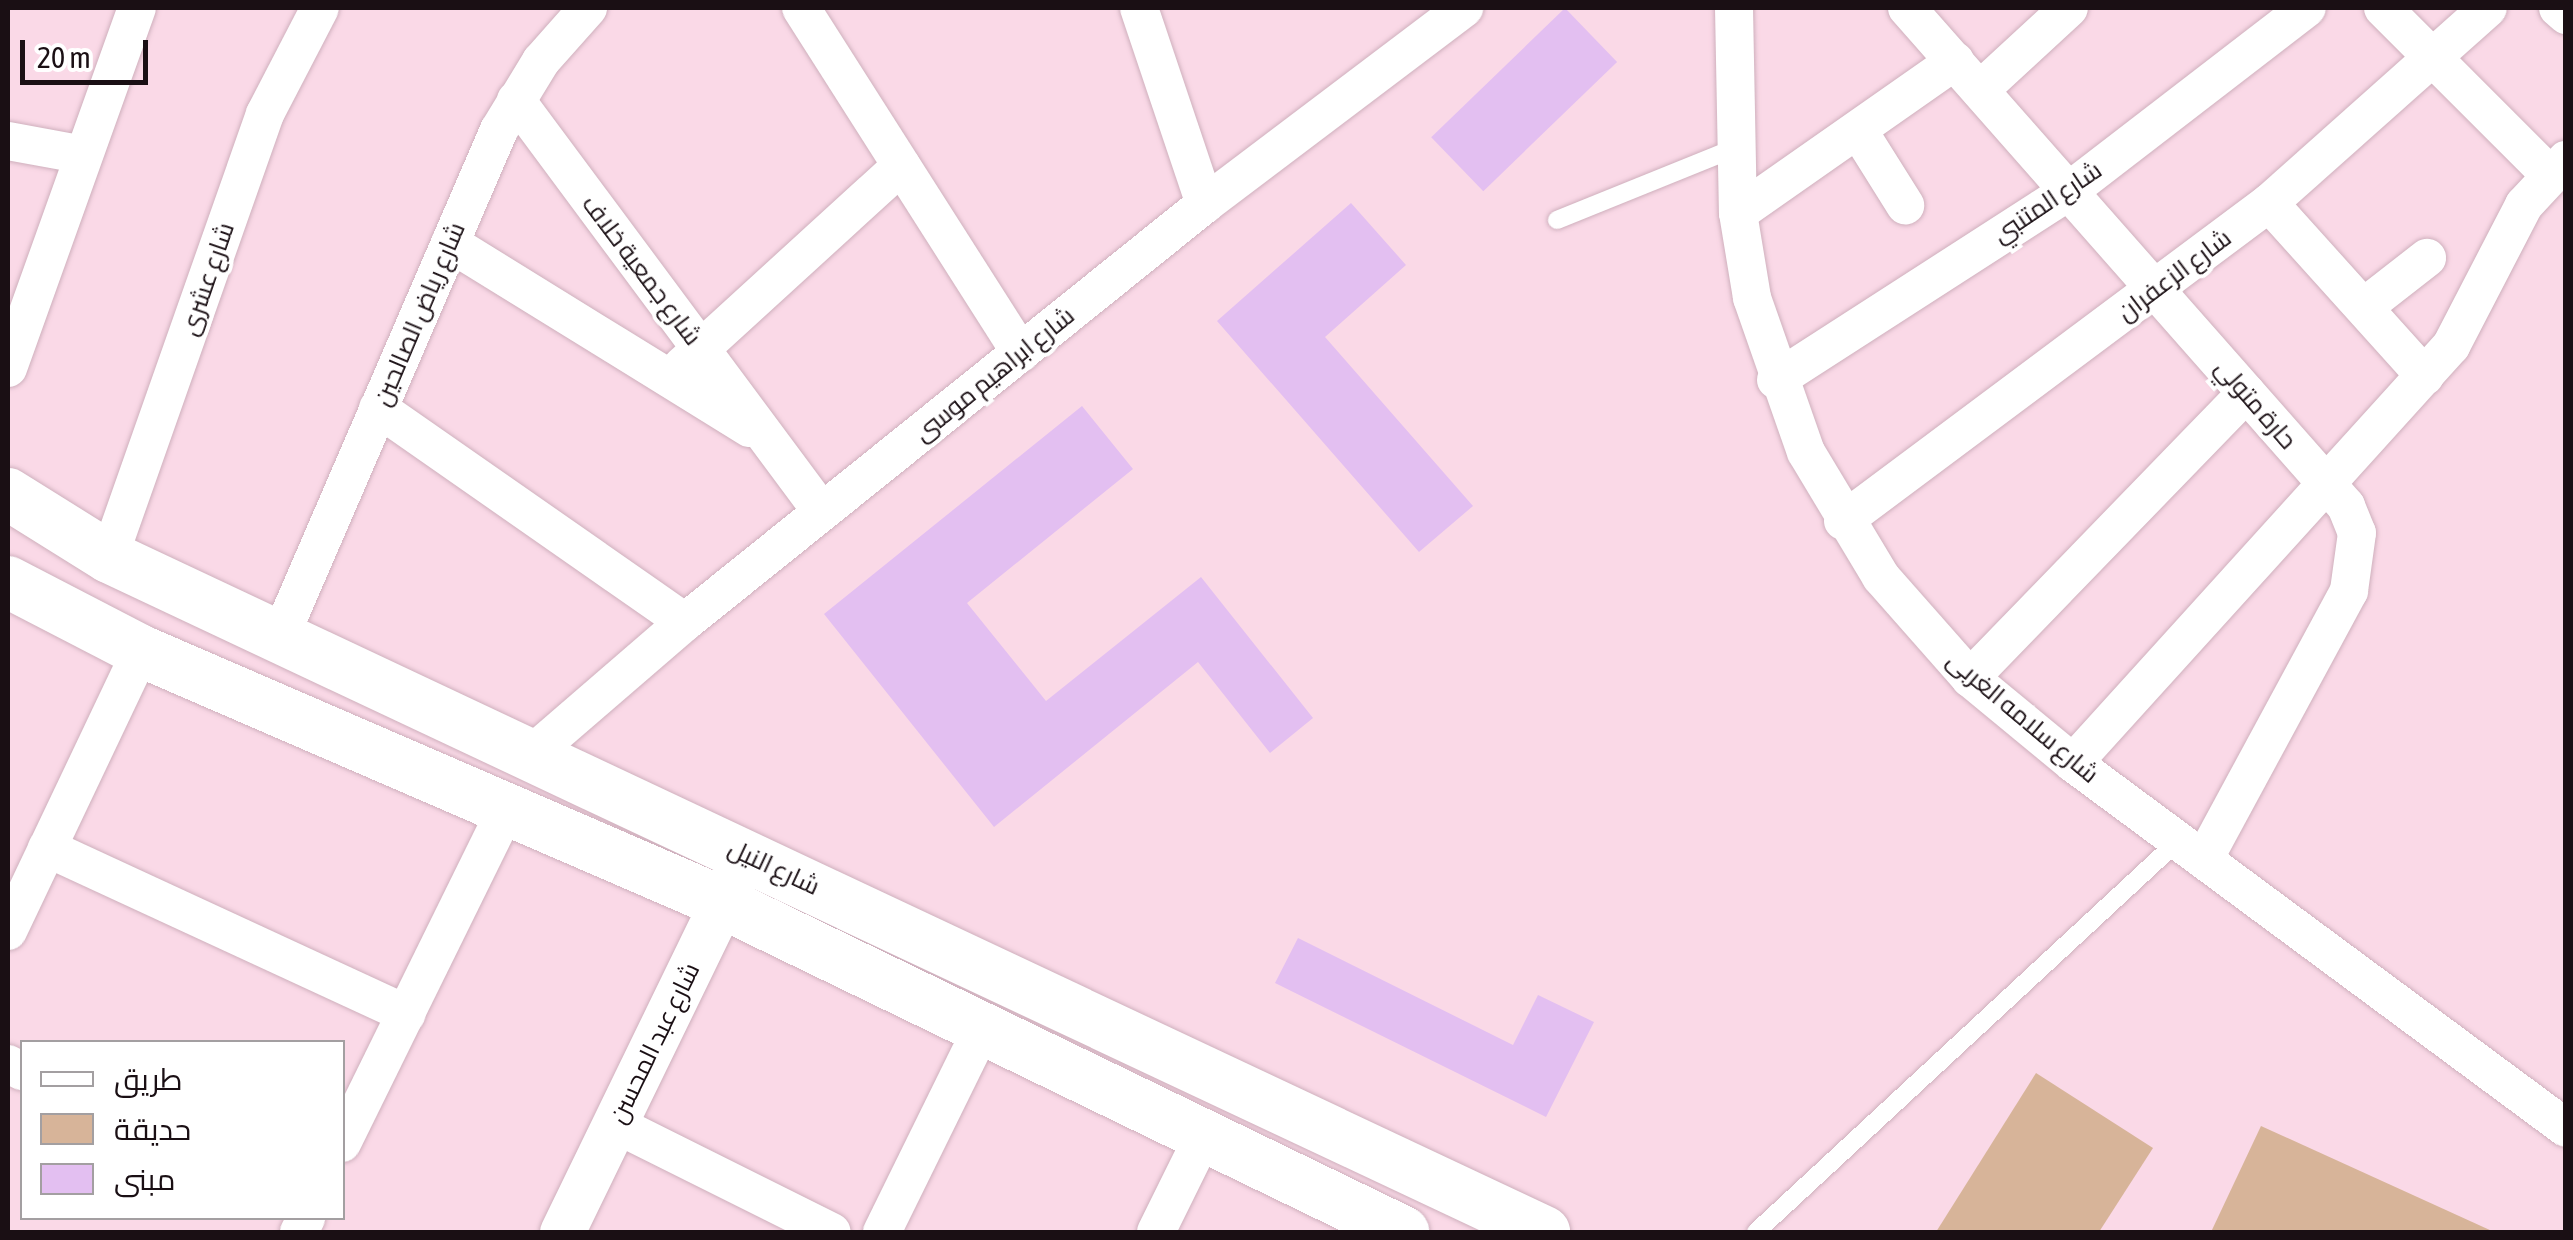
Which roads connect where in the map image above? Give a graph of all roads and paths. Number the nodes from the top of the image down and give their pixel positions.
1 (137, 8) edge
2 (320, 8) edge
3 (588, 8) edge
4 (801, 8) edge
5 (1139, 8) edge
6 (1464, 8) edge
7 (1763, 8) edge
8 (1908, 8) edge
9 (2069, 8) edge
10 (2307, 8) edge
11 (2383, 8) edge
12 (2488, 8) edge
13 (2558, 8) edge
14 (2566, 15) edge
15 (1734, 22) edge
16 (2436, 60) junction
17 (1955, 62) junction
18 (1980, 90) junction
19 (516, 100) junction
20 (1858, 130) junction
21 (8, 140) edge
22 (1735, 148) junction
23 (84, 154) junction
24 (901, 166) junction
25 (2558, 168) edge
26 (2068, 191) junction
27 (2269, 203) junction
28 (1205, 204) junction
29 (1905, 205) dead end
30 (1738, 213) junction
31 (1556, 220) dead end
32 (450, 244) junction
33 (2427, 258) dead end
34 (2155, 289) junction
35 (2364, 307) junction
36 (701, 349) junction
37 (1020, 353) junction
38 (8, 368) edge
39 (2424, 376) junction
40 (669, 378) junction
41 (1776, 380) junction
42 (2246, 393) junction
43 (378, 408) junction
44 (769, 440) junction
45 (2326, 484) junction
46 (8, 494) edge
47 (822, 512) junction
48 (1843, 521) junction
49 (109, 557) junction
50 (8, 582) edge
51 (686, 622) junction
52 (280, 637) junction
53 (142, 651) junction
54 (1970, 678) junction
55 (533, 753) junction
56 (2073, 763) junction
57 (506, 810) junction
58 (47, 848) junction
59 (2191, 850) junction
60 (745, 853) junction
61 (721, 902) junction
62 (8, 930) edge
63 (406, 1014) junction
64 (983, 1027) junction
65 (615, 1124) junction
66 (2566, 1128) edge
67 (1204, 1135) junction
68 (345, 1137) edge
69 (1424, 1172) junction
70 (1391, 1230) edge
71 (562, 1232) edge
72 (832, 1232) edge
73 (882, 1232) edge
74 (1156, 1232) edge
75 (1544, 1232) edge
76 (1756, 1232) edge

1 - 23 street
2 - 49 street, شارع عشرى
3 - 19 street, شارع رياض الصالحين
4 - 24 street
5 - 28 street
6 - 28 street, شارع ابراهيم موسى
7 - 15 street
8 - 17 street, حارة متولي
9 - 18 street
10 - 26 street, شارع المتنبي
11 - 16 street
12 - 16 street, شارع الزعفران
13 - 14 street
15 - 22 street, شارع سلامه الغربى
16 - 25 street
16 - 27 street, شارع الزعفران
17 - 18 street, حارة متولي
17 - 20 street
18 - 26 street, حارة متولي
19 - 32 street, شارع رياض الصالحين
19 - 36 street, شارع جمعية خلاف
20 - 29 street
20 - 30 street
21 - 23 street
22 - 30 street, شارع سلامه الغربى
22 - 31 lane
23 - 38 street
24 - 36 street
24 - 37 street
25 - 39 street
26 - 34 street, حارة متولي
26 - 41 street, شارع المتنبي
27 - 34 street, شارع الزعفران
27 - 35 street
28 - 37 street, شارع ابراهيم موسى
30 - 41 street, شارع سلامه الغربى
32 - 40 street, شارع جمعية خلاف
32 - 43 street, شارع رياض الصالحين
33 - 35 street
34 - 42 street, حارة متولي
34 - 48 street, شارع الزعفران
35 - 39 street
36 - 40 street
36 - 44 street, شارع جمعية خلاف
37 - 47 street, شارع ابراهيم موسى
39 - 45 street
40 - 44 street, شارع جمعية خلاف
41 - 48 street, شارع سلامه الغربى
42 - 45 street, حارة متولي
42 - 54 street
43 - 51 street
43 - 52 street, شارع رياض الصالحين
44 - 47 street, شارع جمعية خلاف
45 - 56 street
45 - 59 street, حارة متولي
46 - 49 main road, شارع النيل
47 - 51 street, شارع ابراهيم موسى
48 - 54 street, شارع سلامه الغربى
49 - 52 main road, شارع النيل
50 - 53 main road
51 - 55 street, شارع ابراهيم موسى
52 - 55 main road, شارع النيل
53 - 57 main road
53 - 58 street
54 - 56 street, شارع سلامه الغربى
55 - 60 main road, شارع النيل
56 - 59 street, شارع سلامه الغربى
57 - 61 main road
57 - 63 street
58 - 62 street
58 - 63 street
59 - 66 street, شارع سلامه الغربى
59 - 76 lane
60 - 61 street, شارع عبد المحسن
60 - 69 main road, شارع النيل
61 - 64 main road
61 - 65 street, شارع عبد المحسن
63 - 68 street
64 - 67 main road
64 - 73 street
65 - 71 street, شارع عبد المحسن
65 - 72 street
67 - 70 main road
67 - 74 street
69 - 70 street
69 - 75 main road, شارع النيل

